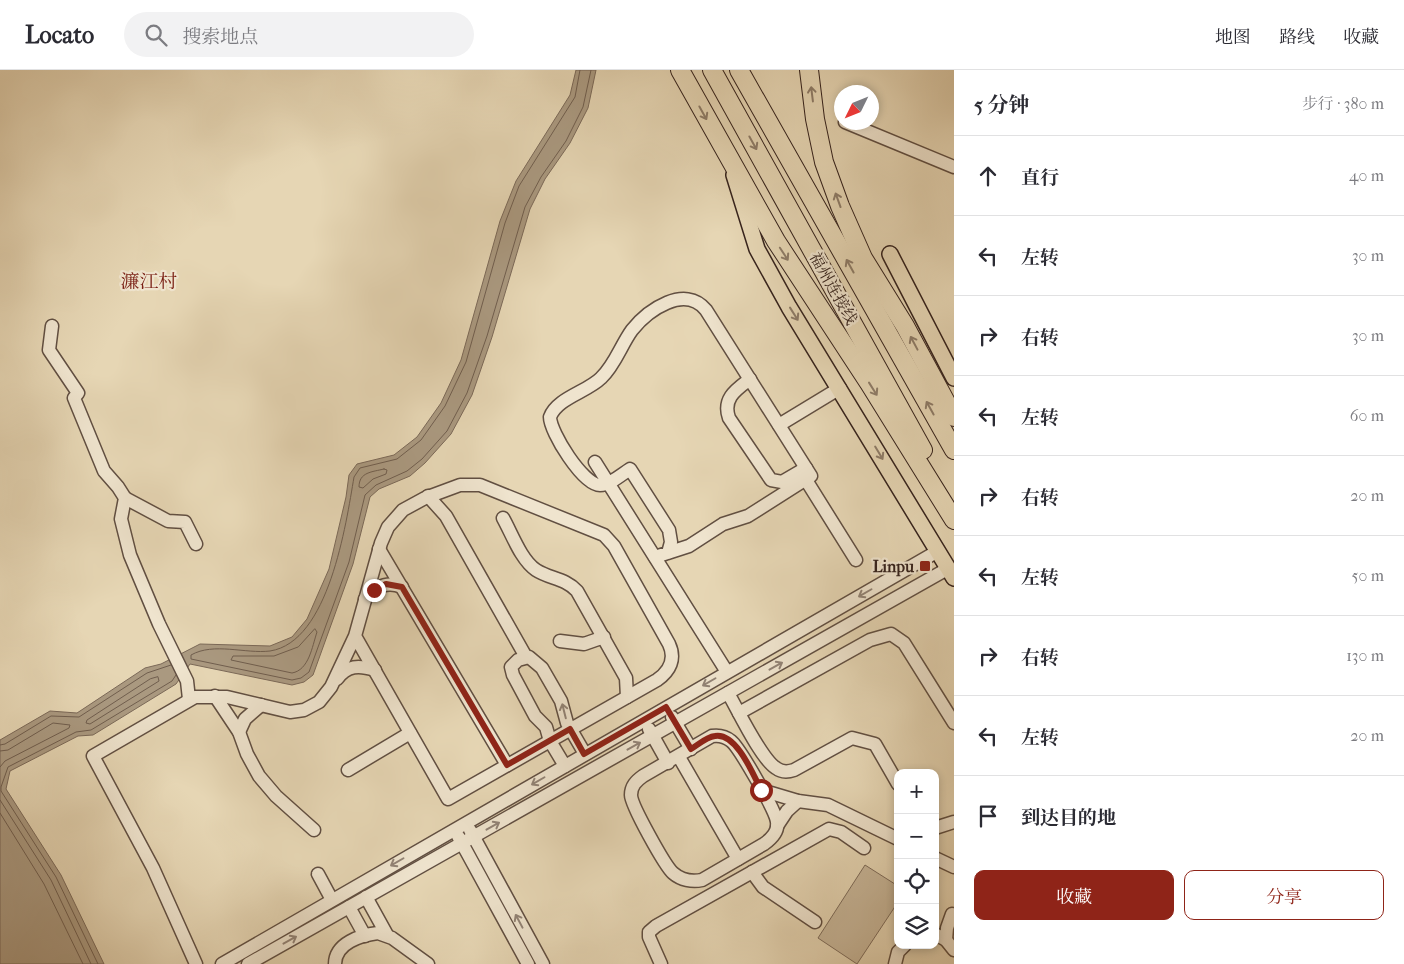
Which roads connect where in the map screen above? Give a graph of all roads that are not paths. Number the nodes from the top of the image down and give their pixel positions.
1 (680, 70) edge
2 (712, 70) edge
3 (739, 70) edge
4 (809, 70) edge
5 (864, 130) edge
6 (728, 157) junction
7 (954, 167) edge
8 (890, 254) dead end
9 (52, 326) dead end
10 (954, 378) edge
11 (750, 380) junction
12 (840, 388) junction
13 (954, 417) edge
14 (779, 425) junction
15 (954, 450) edge
16 (595, 462) dead end
17 (806, 474) junction
18 (608, 483) junction
19 (454, 487) junction
20 (428, 496) junction
21 (125, 498) junction
22 (954, 508) edge
23 (446, 516) junction
24 (503, 518) dead end
25 (954, 520) edge
26 (196, 544) dead end
27 (379, 548) junction
28 (938, 551) junction
29 (668, 553) junction
30 (655, 557) junction
31 (856, 560) dead end
32 (951, 573) edge
33 (402, 587) junction
34 (365, 599) junction
35 (355, 636) junction
36 (604, 637) junction
37 (560, 642) dead end
38 (526, 657) junction
39 (375, 670) junction
40 (727, 672) junction
41 (626, 678) junction
42 (646, 686) junction
43 (331, 687) junction
44 (728, 693) junction
45 (215, 696) junction
46 (627, 697) junction
47 (189, 699) junction
48 (261, 705) junction
49 (666, 707) junction
50 (739, 712) junction
51 (644, 720) junction
52 (675, 723) junction
53 (954, 723) edge
54 (570, 729) junction
55 (239, 732) junction
56 (410, 732) junction
57 (652, 735) junction
58 (550, 741) junction
59 (691, 749) junction
60 (584, 754) junction
61 (679, 756) junction
62 (668, 763) junction
63 (507, 765) junction
64 (565, 766) junction
65 (348, 770) dead end
66 (894, 777) edge
67 (761, 790) junction
68 (798, 801) junction
69 (954, 822) edge
70 (466, 823) junction
71 (777, 826) junction
72 (939, 827) edge
73 (455, 829) junction
74 (314, 830) dead end
75 (474, 836) junction
76 (894, 837) edge
77 (462, 843) junction
78 (864, 848) dead end
79 (738, 859) junction
80 (937, 859) edge
81 (954, 867) edge
82 (752, 872) junction
83 (318, 874) dead end
84 (366, 897) junction
85 (332, 900) junction
86 (348, 907) junction
87 (953, 913) edge
88 (815, 922) dead end
89 (939, 922) edge
90 (387, 935) junction
91 (365, 936) junction
92 (945, 941) edge
93 (901, 949) edge
94 (196, 964) edge
95 (222, 964) edge
96 (248, 964) edge
97 (335, 964) edge
98 (428, 964) edge
99 (528, 964) edge
100 (543, 964) edge
101 (661, 964) edge
102 (895, 964) edge

1 -> 6 highway
2 -> 22 highway, 福州连接线
15 -> 3 highway, 福州连接线
13 -> 4 highway
5 - 7 street
6 -> 12 main road
6 -> 25 highway
8 - 10 main road
9 - 21 street
11 - 14 street
11 - 17 street
11 - 18 street
12 - 14 street
12 -> 28 main road
14 - 17 street
16 - 18 street
17 - 29 street
17 - 31 street
18 - 29 street
18 - 30 street
19 - 20 street
19 - 23 street
19 - 42 street
20 - 23 street
20 - 27 street
21 - 26 street
21 - 47 street
23 - 38 street
24 - 36 street
27 - 33 street
27 - 34 street
28 - 32 main road
28 -> 40 street
29 - 30 street
30 - 40 street
44 -> 32 street
33 - 34 street
33 - 63 street
34 - 35 street
35 - 39 street
35 - 43 street
36 - 37 street
36 - 41 street
54 -> 38 street
38 - 58 street
39 - 43 street
39 - 56 street
40 -> 49 street
41 - 42 street
41 - 46 street
42 - 46 street
43 - 48 street
44 - 50 street
44 - 52 street
45 - 47 street
45 - 48 street
45 - 55 street
46 - 54 street
47 - 94 street
48 - 55 street
49 - 51 street
49 - 52 street
50 - 53 street
50 - 66 street
51 - 57 street
51 - 60 street
52 - 57 street
52 - 59 street
54 - 58 street
54 - 60 street
55 - 74 street
56 - 63 street
56 - 65 street
57 - 62 street
75 -> 57 street
58 - 63 street
58 - 64 street
59 - 61 street
59 - 67 street
60 - 64 street
61 - 62 street
61 - 79 street
62 - 79 street
64 -> 70 street
67 - 68 street
67 - 71 street
68 - 71 street
68 - 76 street
69 - 72 street
70 - 73 street
70 - 75 street
71 - 79 street
73 - 77 street
73 -> 85 street
75 - 77 street
100 -> 75 street
77 - 84 street
77 - 99 street
78 - 82 street
80 - 81 street
82 - 88 street
82 - 101 street
83 - 85 street
84 - 86 street
84 - 90 street
85 - 95 street
86 - 91 street
96 -> 86 street
87 - 89 street
87 - 92 street
90 - 91 street
90 - 98 street
91 - 97 street
93 - 102 street

